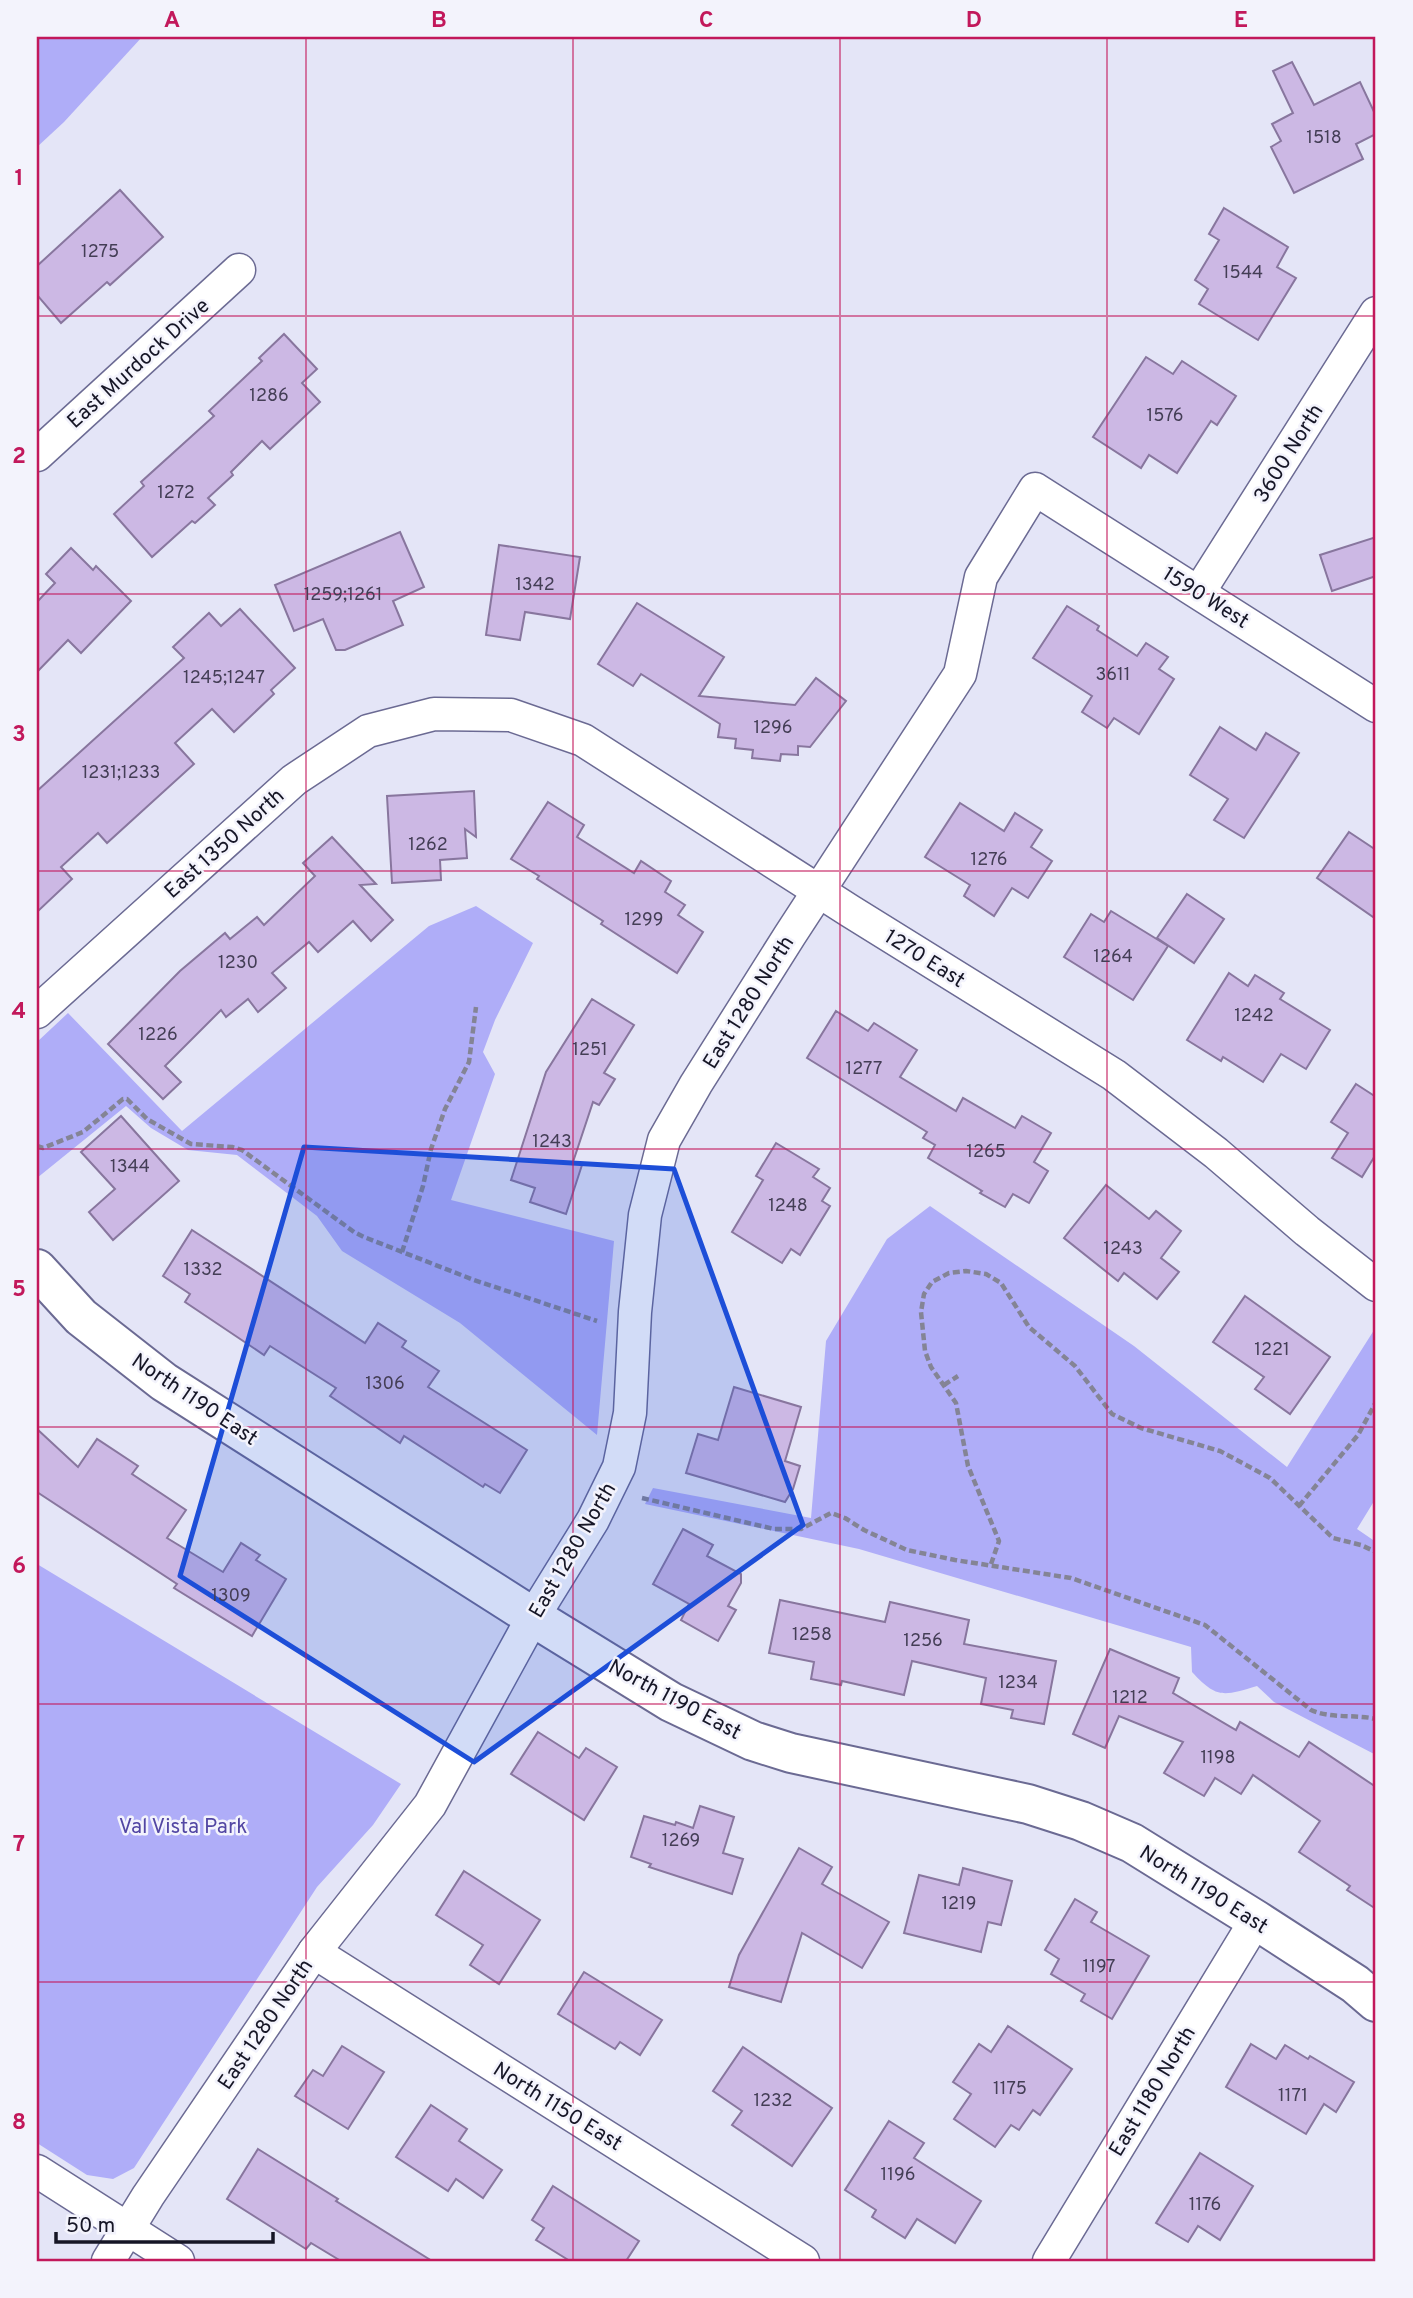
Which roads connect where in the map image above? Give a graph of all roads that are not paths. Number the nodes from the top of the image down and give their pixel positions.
1 (239, 270) dead end
2 (1376, 313) edge
3 (37, 455) edge
4 (1035, 489) joint
5 (1199, 592) junction
6 (1376, 706) edge
7 (434, 714) joint
8 (820, 890) junction
9 (37, 1012) edge
10 (37, 1269) edge
11 (1376, 1285) edge
12 (533, 1617) junction
13 (1255, 1920) junction
14 (314, 1952) junction
15 (1376, 2002) edge
16 (37, 2171) edge
17 (126, 2229) junction
18 (108, 2261) edge
19 (178, 2261) edge
20 (803, 2261) edge
21 (1049, 2261) edge

1 - 3 street, East Murdock Drive
2 - 5 street, 3600 North
4 - 5 street, 1590 West
4 - 8 street, East 1280 North
5 - 6 street, 1590 West
7 - 8 street, 1270 East
7 - 9 street, East 1350 North
8 - 11 street, 1270 East
8 - 12 street, East 1280 North
10 - 12 street, North 1190 East
12 - 13 street, North 1190 East
12 - 14 street, East 1280 North
13 - 15 street, North 1190 East
13 - 21 street, East 1180 North
14 - 17 street, East 1280 North
14 - 20 street, North 1150 East
16 - 17 street
17 - 18 street, East 1280 North
17 - 19 street

